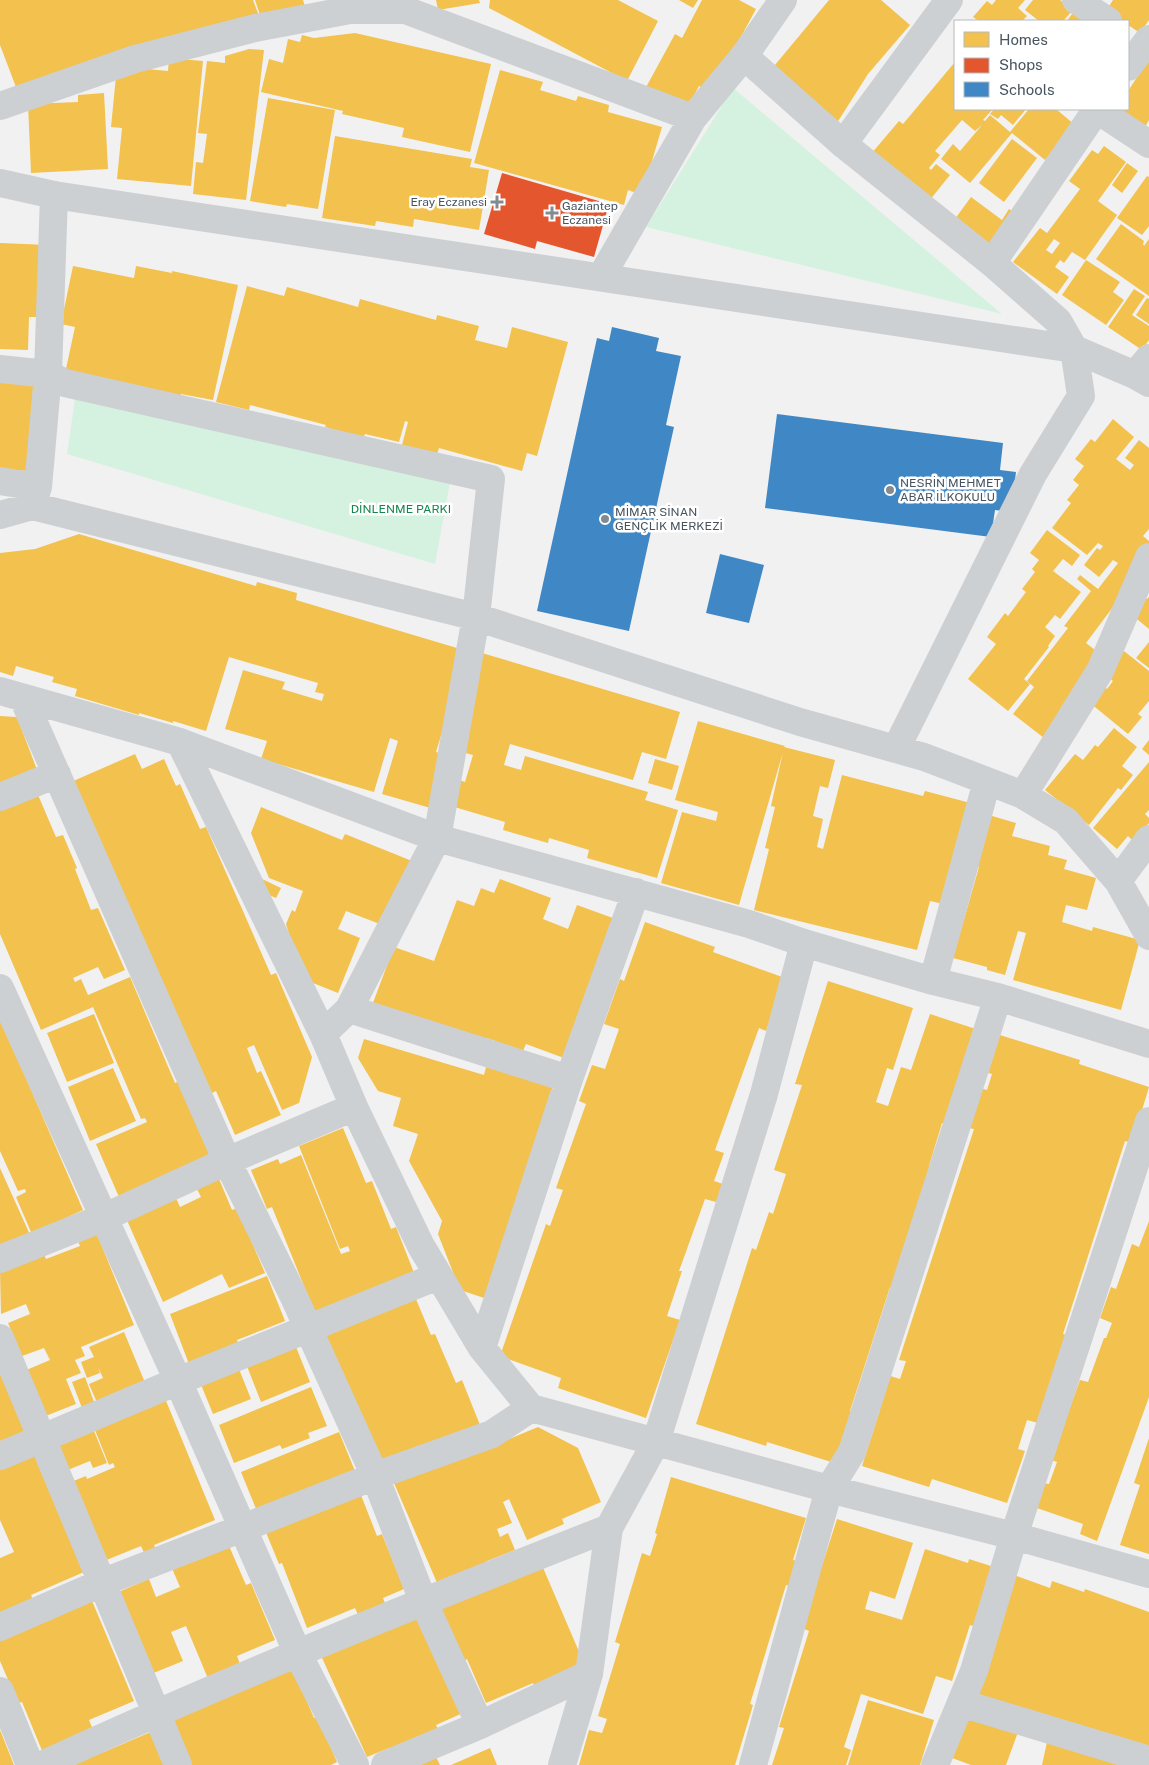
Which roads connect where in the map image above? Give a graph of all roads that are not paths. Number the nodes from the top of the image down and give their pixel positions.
1 (783, 0) edge
2 (1076, 0) edge
3 (945, 8) edge
4 (1106, 20) edge
5 (1142, 42) edge
6 (744, 56) junction
7 (1129, 65) edge
8 (0, 106) edge
9 (1095, 110) edge
10 (1098, 110) edge
11 (694, 118) junction
12 (843, 144) junction
13 (1149, 144) edge
14 (0, 183) edge
15 (54, 195) junction
16 (992, 263) junction
17 (601, 277) junction
18 (1074, 349) junction
19 (0, 369) edge
20 (1144, 372) edge
21 (48, 374) junction
22 (0, 482) edge
23 (35, 497) junction
24 (0, 515) edge
25 (1149, 557) edge
26 (476, 617) junction
27 (11, 694) edge
28 (180, 742) junction
29 (896, 749) junction
30 (57, 774) junction
31 (987, 781) junction
32 (1023, 795) junction
33 (0, 797) edge
34 (437, 838) junction
35 (1149, 839) edge
36 (1118, 881) junction
37 (636, 892) junction
38 (1149, 936) edge
39 (804, 944) junction
40 (933, 982) junction
41 (0, 988) edge
42 (998, 997) junction
43 (348, 1009) junction
44 (323, 1034) junction
45 (1149, 1044) edge
46 (568, 1079) junction
47 (354, 1107) junction
48 (1149, 1121) edge
49 (227, 1161) junction
50 (104, 1217) junction
51 (0, 1259) edge
52 (438, 1276) junction
53 (308, 1328) junction
54 (0, 1338) edge
55 (482, 1348) junction
56 (178, 1381) junction
57 (531, 1408) junction
58 (42, 1439) junction
59 (656, 1442) junction
60 (0, 1456) edge
61 (375, 1476) junction
62 (829, 1489) junction
63 (243, 1528) junction
64 (609, 1528) junction
65 (1014, 1536) junction
66 (1149, 1574) edge
67 (101, 1583) junction
68 (423, 1601) junction
69 (0, 1627) edge
70 (298, 1654) junction
71 (589, 1674) junction
72 (0, 1691) edge
73 (961, 1703) junction
74 (155, 1713) junction
75 (480, 1725) junction
76 (1149, 1760) edge
77 (30, 1765) edge
78 (42, 1765) edge
79 (178, 1765) edge
80 (354, 1765) edge
81 (385, 1765) edge
82 (562, 1765) edge
83 (753, 1765) edge
84 (935, 1765) edge

1 - 6 street
2 - 4 street
3 - 12 street
5 - 7 street
6 - 11 street
6 - 12 street
8 - 11 street
9 - 16 street
10 - 13 street
11 - 17 street
12 - 16 street
14 - 15 street
15 - 17 street
15 - 21 street
16 - 18 street
17 - 18 street
18 - 20 street
18 - 29 street
19 - 21 street
21 - 23 street
21 - 26 street
22 - 23 street
23 - 24 street
23 - 26 street
25 - 32 street
26 - 29 street
26 - 34 street
27 - 28 street
27 - 30 street
28 - 34 street
28 - 44 street
29 - 31 street
30 - 33 street
30 - 49 street
31 - 32 street
31 - 40 street
32 - 36 street
34 - 37 street
34 - 43 street
35 - 36 street
36 - 38 street
37 - 39 street
37 - 46 street
39 - 40 street
39 - 59 street
40 - 42 street
41 - 50 street
42 - 45 street
42 - 62 street
43 - 44 street
43 - 46 street
44 - 47 street
46 - 55 street
47 - 49 street
47 - 52 street
48 - 65 street
49 - 50 street
49 - 53 street
50 - 51 street
50 - 56 street
52 - 53 street
52 - 55 street
53 - 56 street
53 - 61 street
54 - 58 street
55 - 57 street
56 - 58 street
56 - 63 street
57 - 59 street
57 - 61 street
58 - 60 street
58 - 67 street
59 - 62 street
59 - 64 street
61 - 63 street
61 - 68 street
62 - 65 street
62 - 83 street
63 - 67 street
63 - 70 street
64 - 68 street
64 - 71 street
65 - 66 street
65 - 73 street
67 - 69 street
67 - 74 street
68 - 70 street
68 - 75 street
70 - 74 street
70 - 80 street
71 - 75 street
71 - 82 street
72 - 77 street
73 - 76 street
73 - 84 street
74 - 78 street
74 - 79 street
75 - 81 street

